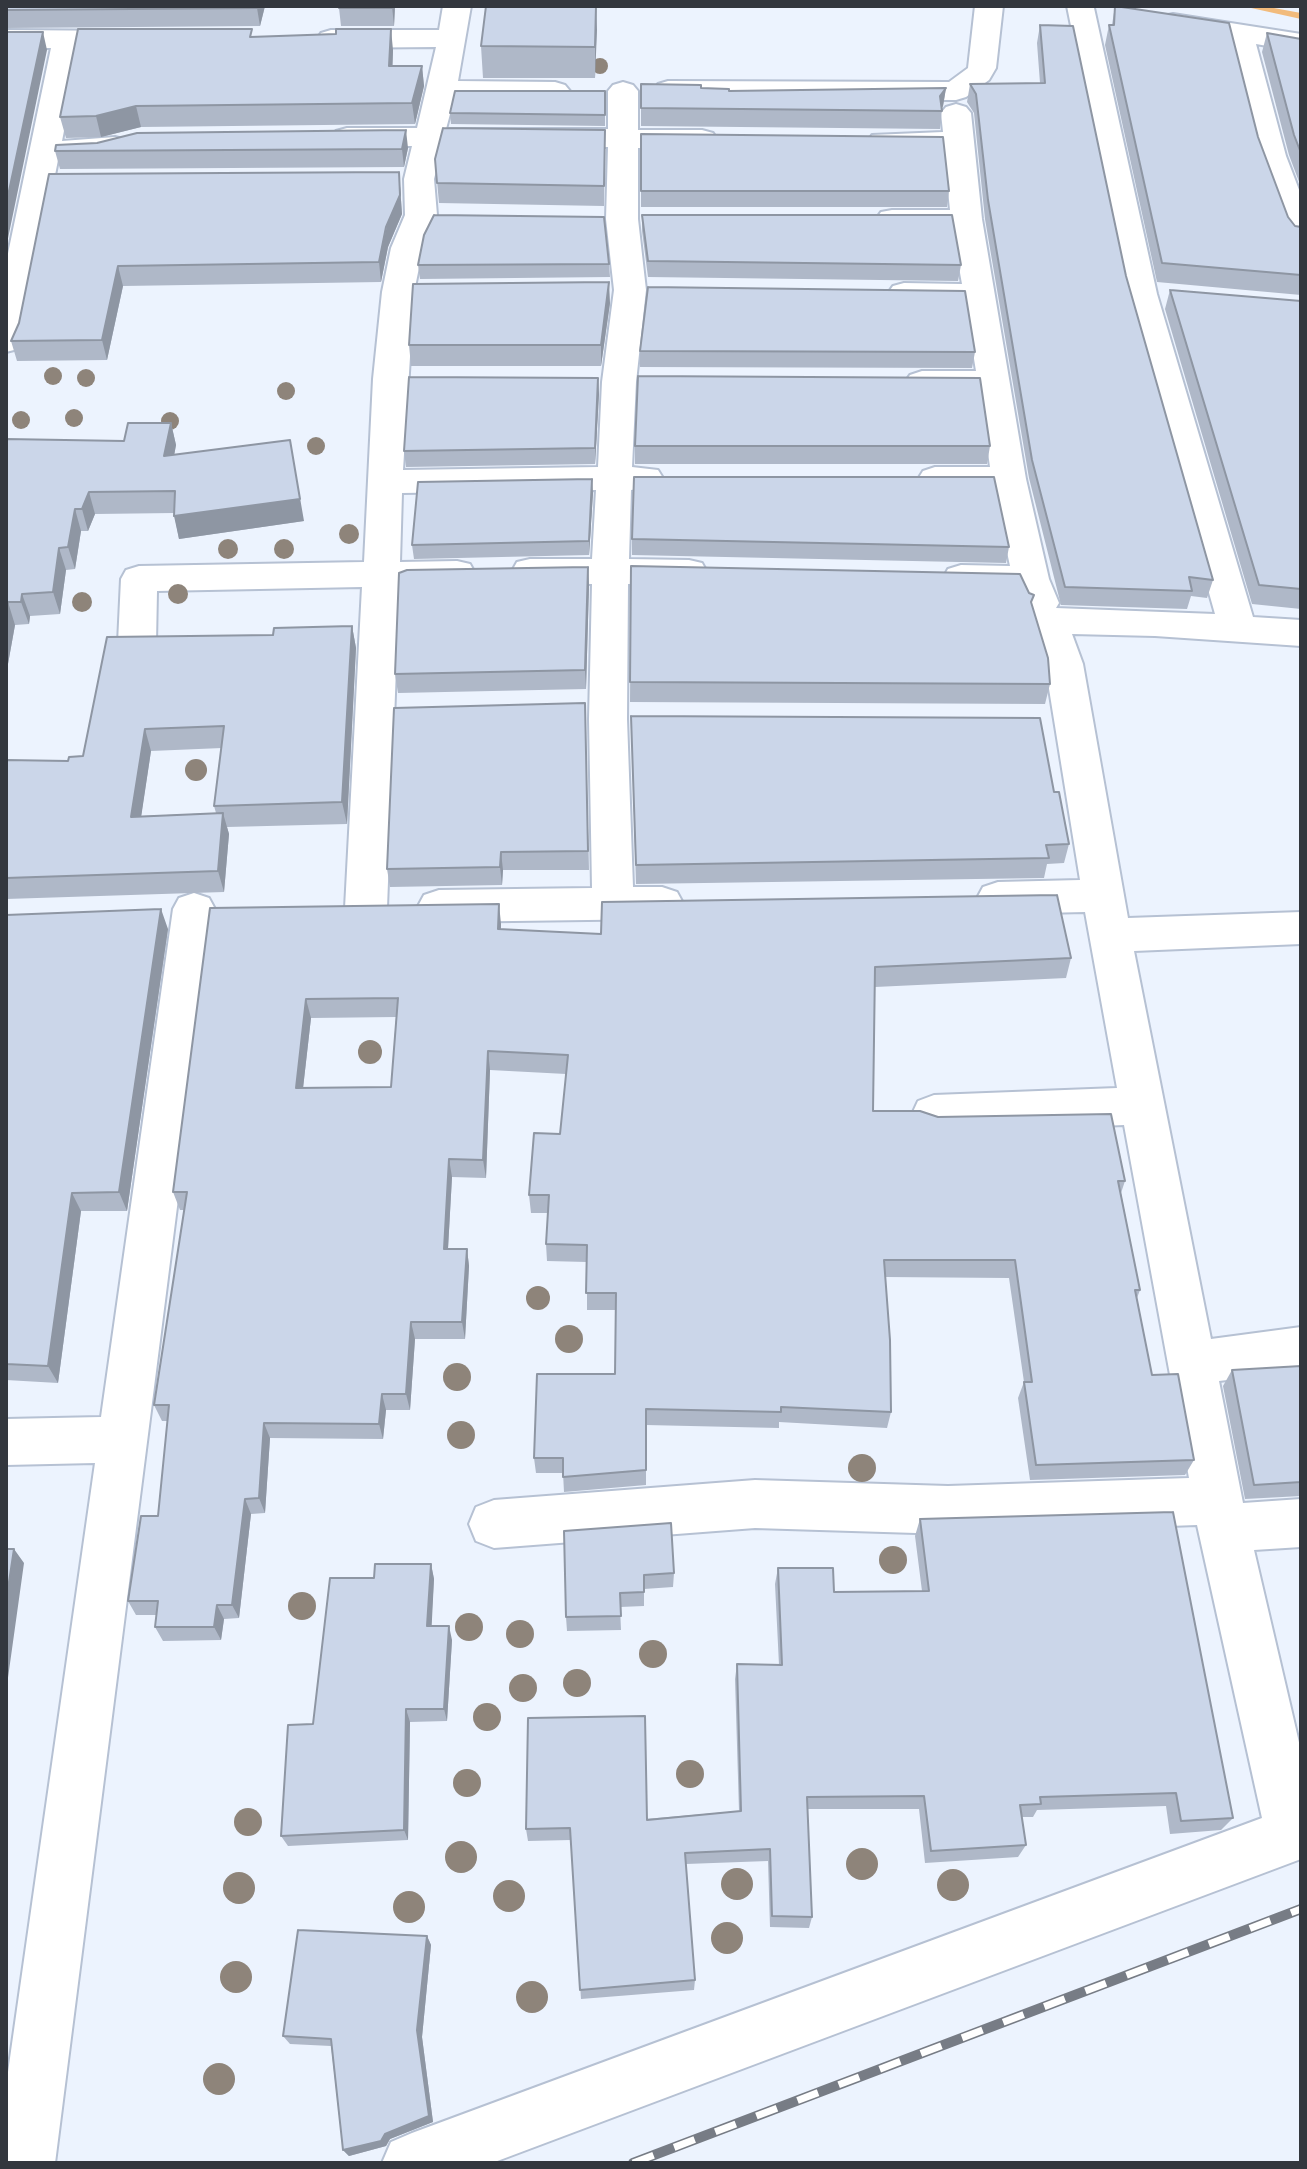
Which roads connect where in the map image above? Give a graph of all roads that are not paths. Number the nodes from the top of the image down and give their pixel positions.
1 (457, 6) edge
2 (989, 6) edge
3 (1084, 9) edge
4 (1153, 19) edge
5 (1239, 32) junction
6 (452, 38) junction
7 (6, 39) edge
8 (160, 39) edge
9 (298, 39) edge
10 (67, 40) junction
11 (1301, 43) edge
12 (440, 90) junction
13 (597, 91) junction
14 (956, 91) junction
15 (432, 136) junction
16 (325, 137) edge
17 (623, 138) junction
18 (141, 139) edge
19 (734, 139) edge
20 (861, 140) edge
21 (957, 141) junction
22 (44, 151) junction
23 (38, 181) junction
24 (70, 181) edge
25 (856, 219) edge
26 (966, 219) junction
27 (1301, 236) edge
28 (867, 293) edge
29 (977, 294) junction
30 (6, 342) edge
31 (885, 382) edge
32 (995, 382) junction
33 (616, 478) junction
34 (678, 478) edge
35 (899, 479) edge
36 (1009, 479) junction
37 (386, 482) junction
38 (610, 570) junction
39 (719, 572) edge
40 (383, 574) junction
41 (922, 577) edge
42 (1031, 579) junction
43 (1049, 621) junction
44 (1237, 627) junction
45 (1301, 633) edge
46 (137, 643) edge
47 (961, 898) edge
48 (692, 903) edge
49 (613, 904) junction
50 (194, 909) dead end
51 (1108, 916) junction
52 (1301, 928) edge
53 (1143, 1106) junction
54 (934, 1114) edge
55 (1301, 1349) edge
56 (1192, 1363) junction
57 (122, 1439) junction
58 (6, 1442) edge
59 (1221, 1514) junction
60 (1301, 1523) edge
61 (494, 1524) dead end
62 (1297, 1833) edge
63 (25, 2163) edge
64 (412, 2163) edge

1 - 6 street
2 - 14 street
3 - 44 street
4 - 5 street
5 - 11 street
5 - 27 street
6 - 9 street
6 - 12 street
7 - 10 street
8 - 10 street
10 - 22 street
12 - 13 street
12 - 15 street
13 - 14 street
13 - 17 street
14 - 21 street
15 - 16 street
15 - 17 street
15 - 37 street
17 - 19 street
17 - 33 street
18 - 22 street
20 - 21 street
21 - 26 street
22 - 23 street
23 - 24 street
23 - 30 street
25 - 26 street
26 - 29 street
28 - 29 street
29 - 32 street
31 - 32 street
32 - 36 street
33 - 34 street
33 - 37 street
33 - 38 street
35 - 36 street
36 - 42 street
37 - 40 street
38 - 39 street
38 - 40 street
38 - 49 street
40 - 46 street
40 - 49 street
41 - 42 street
42 - 43 street
43 - 44 street
43 - 51 street
44 - 45 street
47 - 51 street
48 - 49 street
50 - 57 street
51 - 52 street
51 - 53 street
53 - 54 street
53 - 56 street
55 - 56 street
56 - 59 street
57 - 58 street
57 - 63 street
59 - 60 street
59 - 61 street
59 - 62 street
62 - 64 street

